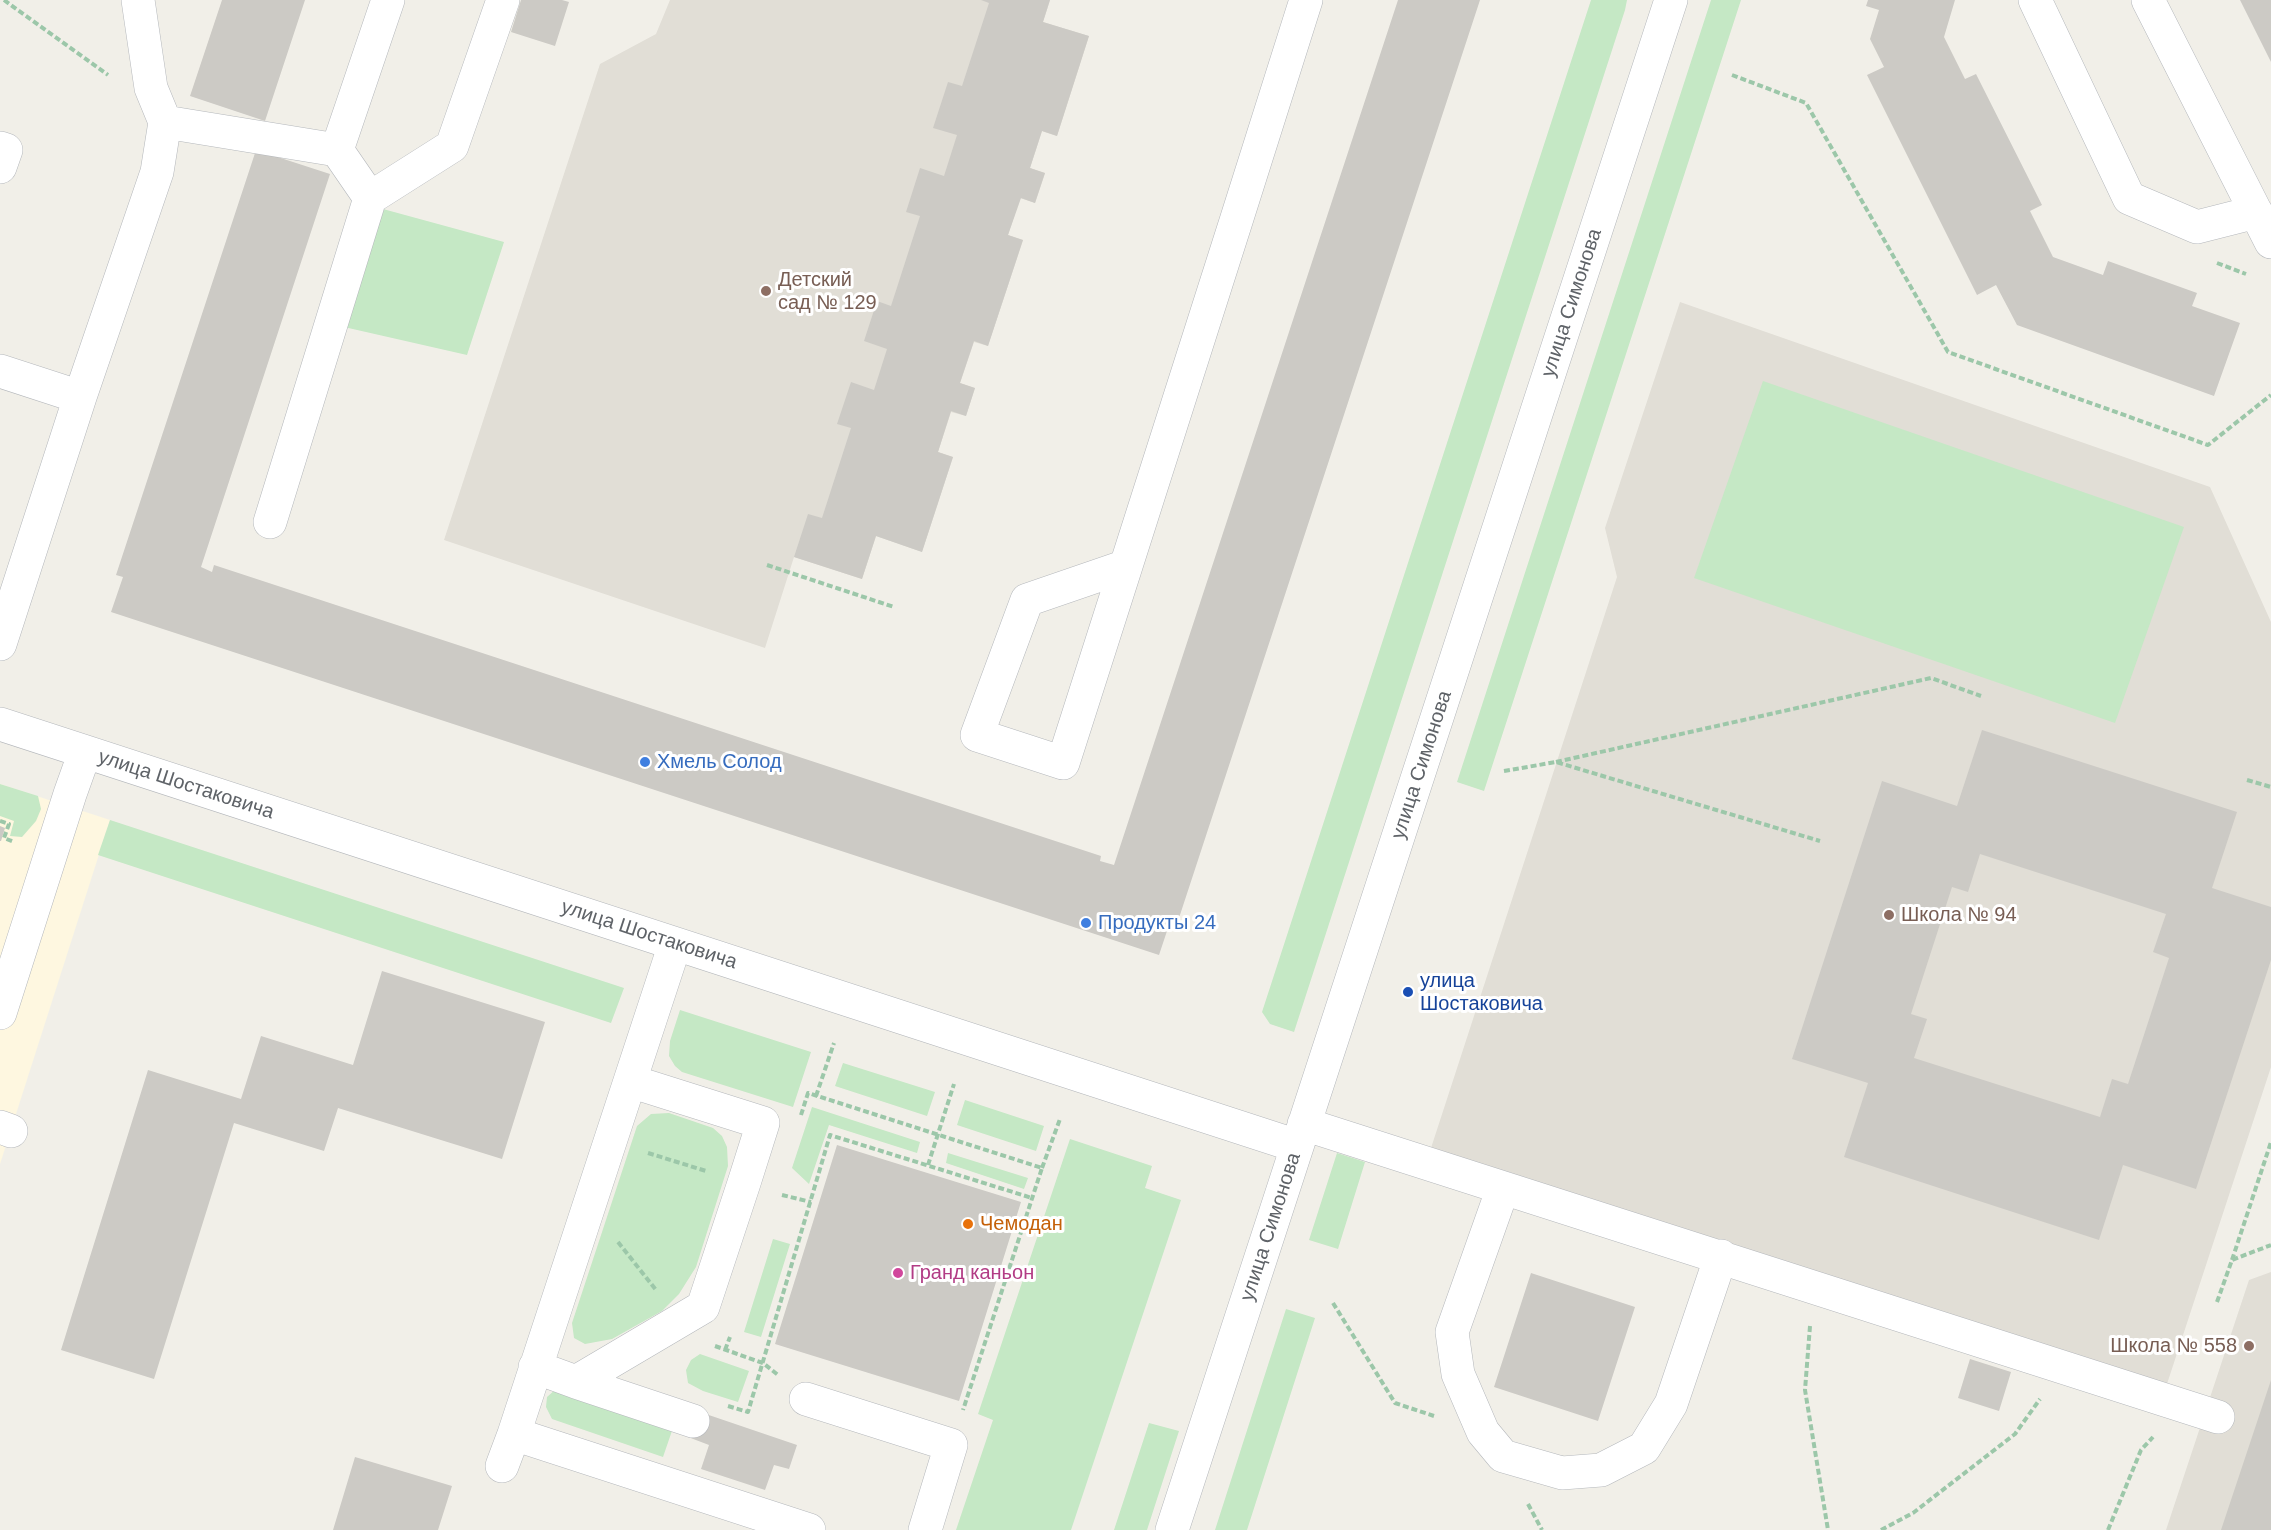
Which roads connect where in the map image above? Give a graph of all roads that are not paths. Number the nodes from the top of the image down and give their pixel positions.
1 (138, 0) edge
2 (387, 0) edge
3 (503, 0) edge
4 (1306, 0) edge
5 (1671, 0) edge
6 (2035, 0) edge
7 (2148, 0) edge
8 (165, 122) junction
9 (0, 148) edge
10 (337, 150) junction
11 (0, 167) edge
12 (370, 198) junction
13 (2256, 212) junction
14 (2271, 242) edge
15 (0, 371) edge
16 (80, 397) junction
17 (270, 522) dead end
18 (1126, 566) junction
19 (0, 644) edge
20 (0, 724) edge
21 (85, 752) junction
22 (675, 944) junction
23 (0, 1013) edge
24 (630, 1081) junction
25 (1301, 1135) junction
26 (1503, 1188) junction
27 (1721, 1256) junction
28 (535, 1367) junction
29 (576, 1382) junction
30 (806, 1399) dead end
31 (2218, 1417) dead end
32 (693, 1421) dead end
33 (514, 1434) junction
34 (502, 1466) dead end
35 (809, 1530) edge
36 (925, 1530) edge
37 (1172, 1530) edge

1 - 8 street
2 - 10 street
3 - 12 street
4 - 18 street
5 - 25 street, улица Симонова
6 - 13 street
7 - 13 street
8 - 10 street
8 - 16 street
9 - 11 street
10 - 12 street
12 - 17 street
13 - 14 street
15 - 16 street
16 - 19 street
18 - 18 street
20 - 21 street, улица Шостаковича
21 - 22 street, улица Шостаковича
21 - 23 street
22 - 24 street
22 - 25 street, улица Шостаковича
24 - 28 street
24 - 29 street
25 - 26 street, улица Шостаковича
25 - 37 street, улица Симонова
26 - 27 street, улица Шостаковича
26 - 27 street
27 - 31 street, улица Шостаковича
28 - 29 street
28 - 33 street
29 - 32 street
30 - 36 street
33 - 34 street
33 - 35 street

